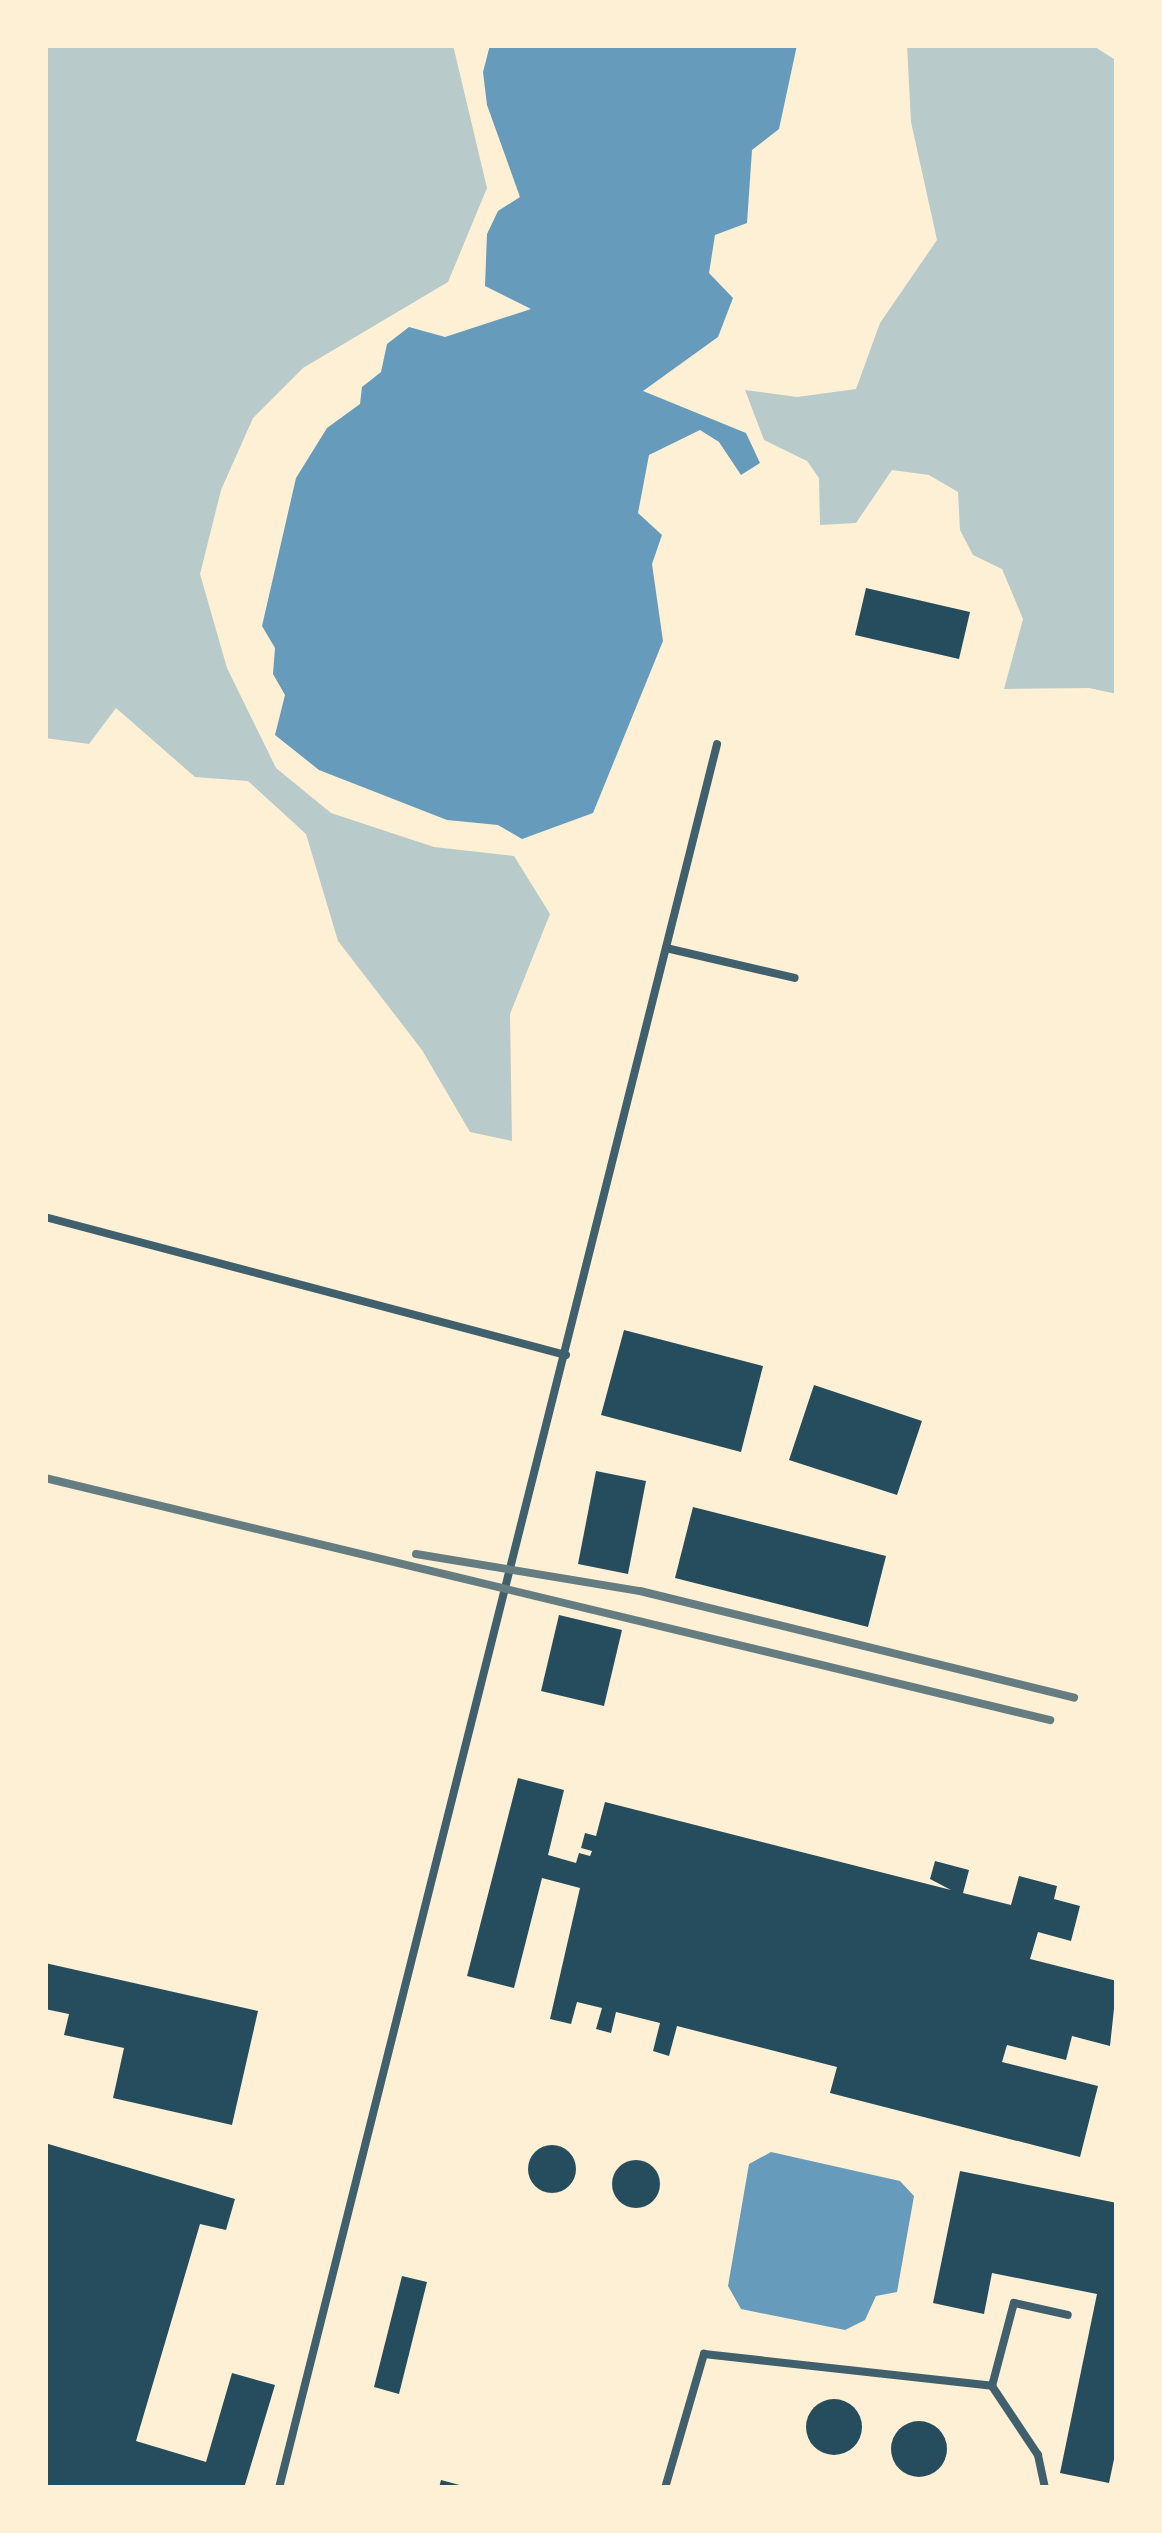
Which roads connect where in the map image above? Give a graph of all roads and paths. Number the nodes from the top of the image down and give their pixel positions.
1 (717, 744) dead end
2 (666, 948) junction
3 (795, 978) dead end
4 (45, 1217) edge
5 (566, 1355) junction
6 (1068, 2315) dead end
7 (992, 2386) junction
8 (279, 2488) edge
9 (665, 2488) edge
10 (1045, 2488) edge

1 - 2 lane
2 - 3 lane
2 - 5 lane
4 - 5 lane
5 - 8 lane
6 - 7 lane
7 - 9 lane
7 - 10 lane

